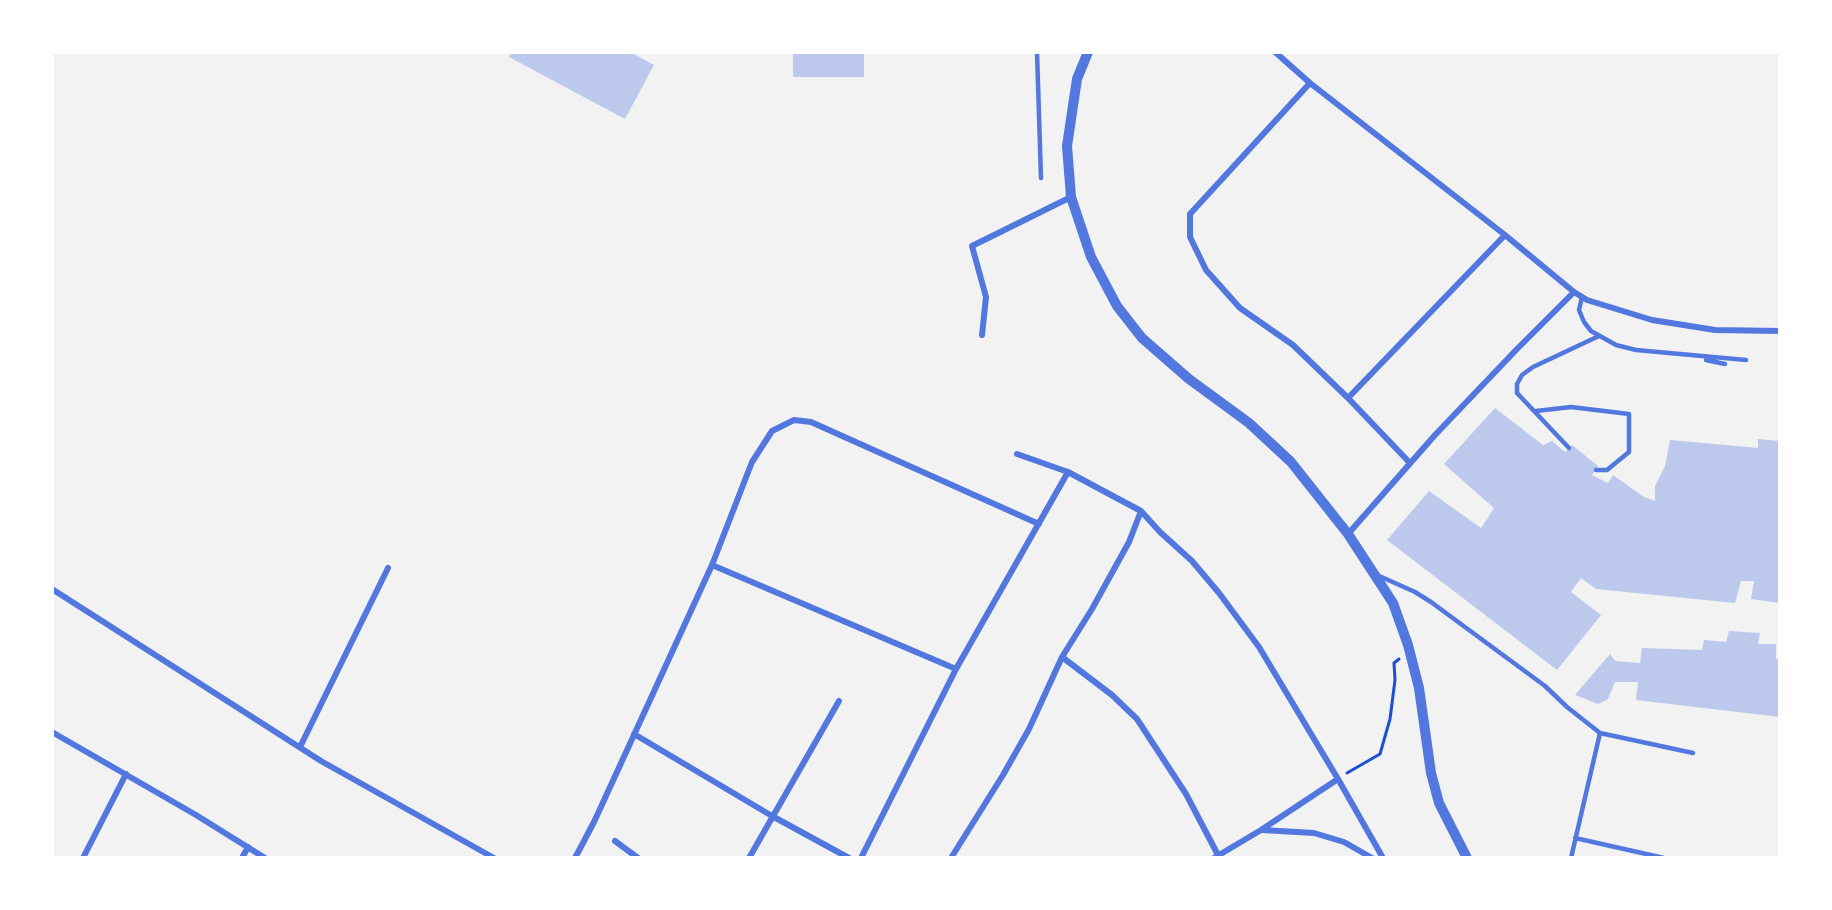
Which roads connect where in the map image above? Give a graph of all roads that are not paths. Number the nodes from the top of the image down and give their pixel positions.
1 (1037, 52) edge
2 (1088, 52) edge
3 (1275, 52) edge
4 (1310, 83) junction
5 (1041, 178) dead end
6 (1071, 197) junction
7 (1505, 235) junction
8 (1574, 292) junction
9 (1582, 297) junction
10 (1779, 331) edge
11 (982, 335) dead end
12 (1599, 336) junction
13 (1692, 356) junction
14 (1746, 360) dead end
15 (1725, 364) dead end
16 (1348, 398) junction
17 (1536, 411) junction
18 (1569, 448) dead end
19 (1017, 454) dead end
20 (1409, 462) junction
21 (1596, 470) dead end
22 (1068, 472) junction
23 (1141, 511) junction
24 (1039, 524) junction
25 (1348, 534) junction
26 (712, 565) junction
27 (388, 568) dead end
28 (1374, 574) junction
29 (52, 589) edge
30 (1062, 657) junction
31 (956, 669) junction
32 (839, 701) dead end
33 (52, 732) edge
34 (1600, 733) junction
35 (634, 734) junction
36 (300, 747) junction
37 (1693, 753) dead end
38 (126, 774) junction
39 (1338, 779) junction
40 (772, 816) junction
41 (1261, 830) junction
42 (1575, 838) junction
43 (615, 841) dead end
44 (248, 847) junction
45 (1216, 856) edge
46 (84, 858) edge
47 (242, 858) edge
48 (265, 858) edge
49 (494, 858) edge
50 (575, 858) edge
51 (638, 858) edge
52 (749, 858) edge
53 (849, 858) edge
54 (861, 858) edge
55 (951, 858) edge
56 (1372, 858) edge
57 (1383, 858) edge
58 (1467, 858) edge
59 (1570, 858) edge
60 (1664, 858) edge

1 - 5 lane
2 - 6 street
3 - 4 street
4 - 7 street
4 - 16 street
6 - 11 street
6 - 25 street
7 - 8 street
7 - 16 street
8 - 9 street
8 - 20 street
9 - 10 street
9 - 12 lane
12 - 13 lane
12 - 17 lane
13 - 14 lane
13 - 15 lane
16 - 20 street
17 - 18 lane
17 - 21 lane
19 - 22 street
20 - 25 street
22 - 23 street
22 - 24 street
23 - 30 street
23 - 39 street
24 - 26 street
24 - 31 street
25 - 28 street
26 - 31 street
26 - 35 street
27 - 36 street
28 - 34 lane
28 - 58 street
29 - 36 street
30 - 45 street
30 - 55 street
31 - 54 street
32 - 40 street
33 - 38 street
34 - 37 lane
34 - 42 lane
35 - 40 street
35 - 50 street
36 - 49 street
38 - 44 street
38 - 46 street
39 - 41 street
39 - 57 street
40 - 52 street
40 - 53 street
41 - 45 street
41 - 56 street
42 - 59 lane
42 - 60 lane
43 - 51 street
44 - 47 street
44 - 48 street

